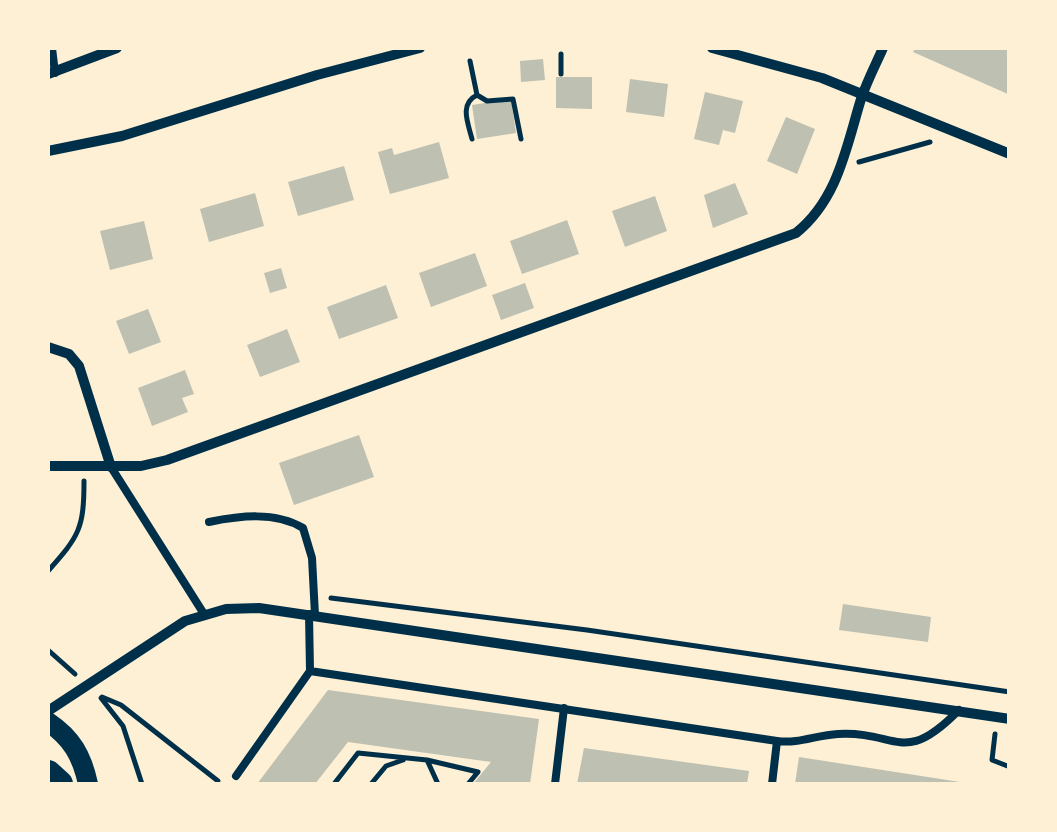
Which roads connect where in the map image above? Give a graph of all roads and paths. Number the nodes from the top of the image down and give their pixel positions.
1 (52, 48) edge
2 (117, 48) edge
3 (420, 48) edge
4 (712, 48) edge
5 (884, 48) edge
6 (561, 54) dead end
7 (470, 61) dead end
8 (51, 74) edge
9 (561, 74) dead end
10 (863, 94) junction
11 (476, 96) junction
12 (963, 133) junction
13 (472, 139) dead end
14 (521, 139) dead end
15 (48, 151) edge
16 (1010, 154) edge
17 (842, 167) junction
18 (48, 347) edge
19 (48, 466) edge
20 (85, 467) junction
21 (112, 467) junction
22 (208, 522) dead end
23 (48, 572) edge
24 (204, 614) junction
25 (312, 614) junction
26 (48, 650) edge
27 (310, 670) junction
28 (73, 672) dead end
29 (564, 708) junction
30 (959, 710) junction
31 (48, 711) edge
32 (1010, 719) edge
33 (48, 722) edge
34 (777, 740) junction
35 (406, 758) junction
36 (427, 760) junction
37 (48, 774) edge
38 (236, 776) dead end
39 (60, 784) edge
40 (88, 784) edge
41 (142, 784) edge
42 (223, 784) edge
43 (334, 784) edge
44 (371, 784) edge
45 (438, 784) edge
46 (468, 784) edge
47 (555, 784) edge
48 (772, 784) edge

1 - 8 lane
2 - 8 street
3 - 15 street
4 - 10 street
5 - 10 street
6 - 9 path
7 - 11 path
10 - 12 street
10 - 17 street
11 - 13 path
11 - 14 path
12 - 16 street
12 - 17 path
17 - 21 street
18 - 21 street
19 - 20 street
20 - 21 street
20 - 23 path
21 - 24 lane
22 - 25 lane
24 - 25 street
24 - 31 street
25 - 27 lane
25 - 30 street
26 - 28 path
27 - 29 lane
27 - 38 lane
29 - 34 lane
29 - 47 lane
30 - 32 street
30 - 34 lane
33 - 40 main road
34 - 48 lane
35 - 36 path
35 - 43 path
35 - 44 path
36 - 45 path
36 - 46 path
37 - 39 highway
41 - 42 path

